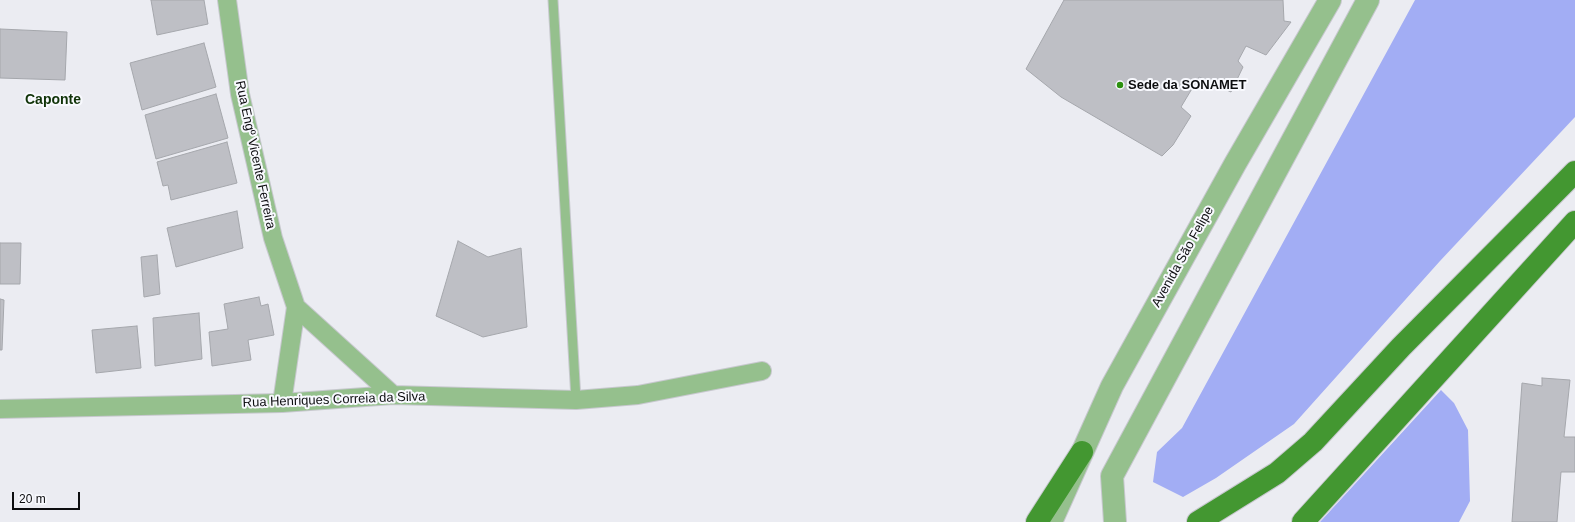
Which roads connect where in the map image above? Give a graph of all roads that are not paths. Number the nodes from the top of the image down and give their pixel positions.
1 (227, 0) edge
2 (554, 0) edge
3 (1330, 0) edge
4 (1368, 0) edge
5 (1575, 172) edge
6 (1575, 222) edge
7 (296, 307) junction
8 (762, 371) dead end
9 (393, 395) junction
10 (576, 400) junction
11 (282, 403) junction
12 (0, 409) edge
13 (1082, 452) junction
14 (1037, 522) edge
15 (1051, 522) edge
16 (1115, 522) edge
17 (1198, 522) edge
18 (1303, 522) edge

1 - 7 street, Rua Engº Vicente Ferreira
2 - 10 lane
3 - 13 street, Avenida São Felipe
4 - 16 street
5 - 17 main road
6 - 18 main road
7 - 9 street
7 - 11 street
8 - 10 street, Rua Henriques Correia da Silva
9 - 10 street, Rua Henriques Correia da Silva
9 - 11 street, Rua Henriques Correia da Silva
11 - 12 street, Rua Henriques Correia da Silva
13 - 14 main road
13 - 15 street, Avenida São Felipe

